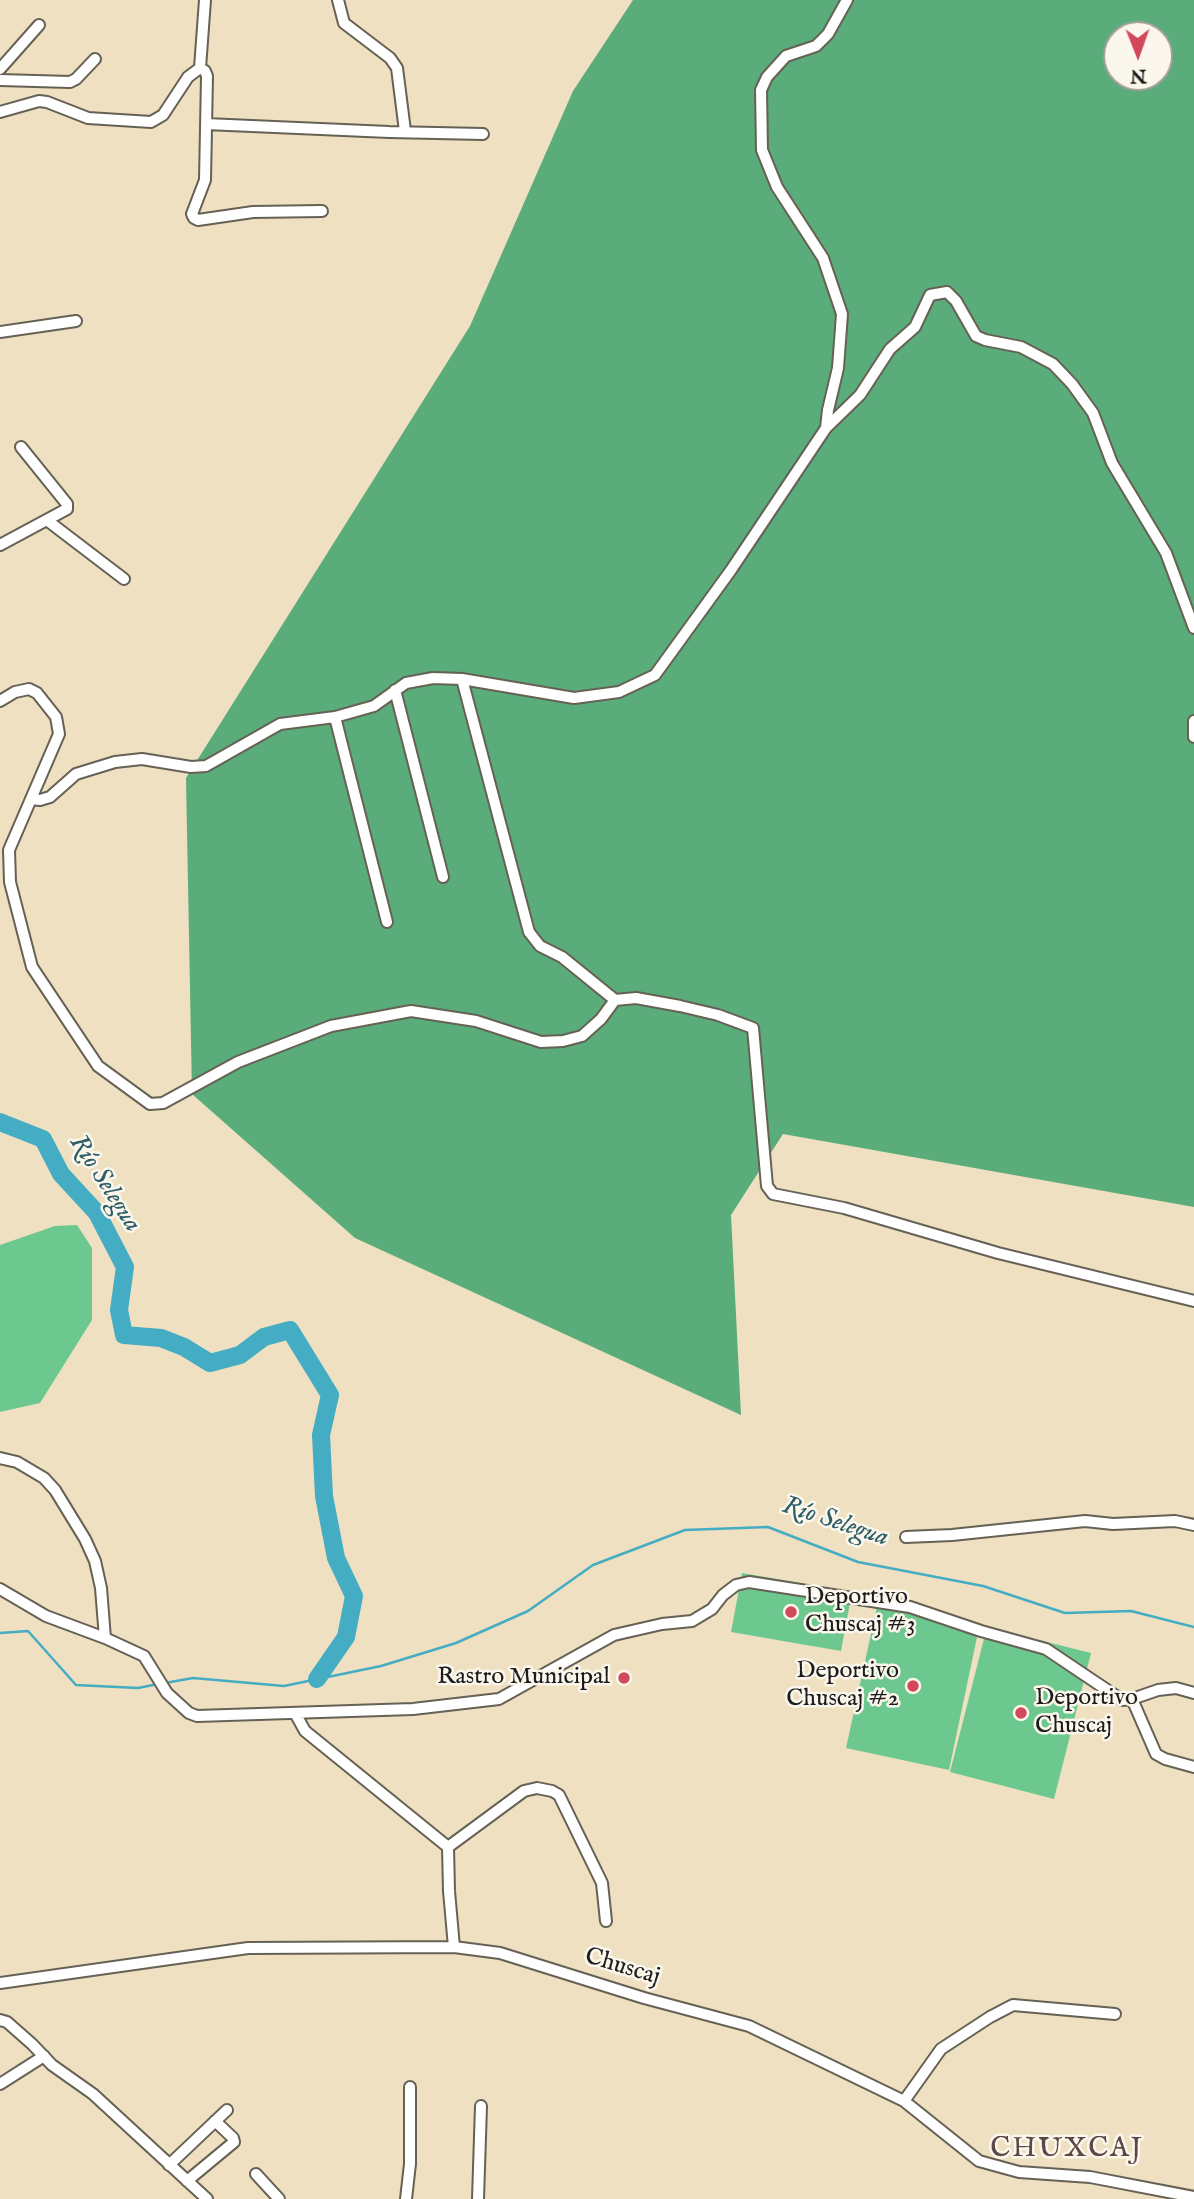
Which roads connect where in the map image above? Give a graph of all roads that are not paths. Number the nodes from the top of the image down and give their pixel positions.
1 (205, 0) edge
2 (338, 0) edge
3 (847, 0) edge
4 (39, 25) dead end
5 (95, 59) dead end
6 (200, 68) junction
7 (0, 69) edge
8 (0, 80) edge
9 (0, 112) edge
10 (206, 124) junction
11 (405, 131) junction
12 (483, 134) dead end
13 (322, 211) dead end
14 (76, 321) dead end
15 (0, 332) edge
16 (826, 428) junction
17 (22, 447) dead end
18 (48, 521) junction
19 (0, 545) edge
20 (124, 579) dead end
21 (1194, 628) edge
22 (462, 679) junction
23 (395, 690) junction
24 (0, 701) edge
25 (335, 717) junction
26 (1194, 720) edge
27 (1194, 737) edge
28 (31, 799) junction
29 (443, 877) dead end
30 (387, 922) dead end
31 (615, 1000) junction
32 (1194, 1301) edge
33 (0, 1458) edge
34 (1194, 1525) edge
35 (906, 1537) dead end
36 (0, 1589) edge
37 (105, 1638) junction
38 (1194, 1693) edge
39 (1132, 1699) junction
40 (295, 1713) junction
41 (1194, 1767) edge
42 (448, 1847) junction
43 (606, 1921) dead end
44 (454, 1947) junction
45 (0, 1983) edge
46 (1115, 2014) dead end
47 (0, 2020) edge
48 (44, 2056) junction
49 (0, 2084) edge
50 (410, 2087) dead end
51 (904, 2101) junction
52 (481, 2106) dead end
53 (227, 2110) dead end
54 (215, 2121) junction
55 (169, 2165) junction
56 (256, 2174) dead end
57 (187, 2180) junction
58 (1194, 2197) edge
59 (207, 2199) edge
60 (279, 2199) edge
61 (406, 2199) edge
62 (478, 2199) edge

1 - 6 street
2 - 11 street
3 - 16 street
4 - 7 street
5 - 8 street
6 - 9 street
6 - 10 street
10 - 11 street
10 - 13 street
11 - 12 street
14 - 15 street
16 - 21 street
16 - 22 street
17 - 18 street
18 - 19 street
18 - 20 street
22 - 23 street
22 - 31 street
23 - 25 street
23 - 29 street
24 - 28 street
25 - 28 street
25 - 30 street
26 - 27 street
28 - 31 street
31 - 32 street
33 - 37 street
34 - 35 street
36 - 37 street
37 - 40 street
38 - 39 street
39 - 40 street
39 - 41 street
40 - 42 street
42 - 43 street
42 - 44 street
44 - 45 street, Chuscaj
44 - 51 street, Chuscaj
46 - 51 street
47 - 48 street
48 - 49 street
48 - 55 street
50 - 61 street
51 - 58 street, Chuscaj
52 - 62 street
53 - 54 street
54 - 55 street
54 - 57 street
55 - 57 street
56 - 60 street
57 - 59 street

